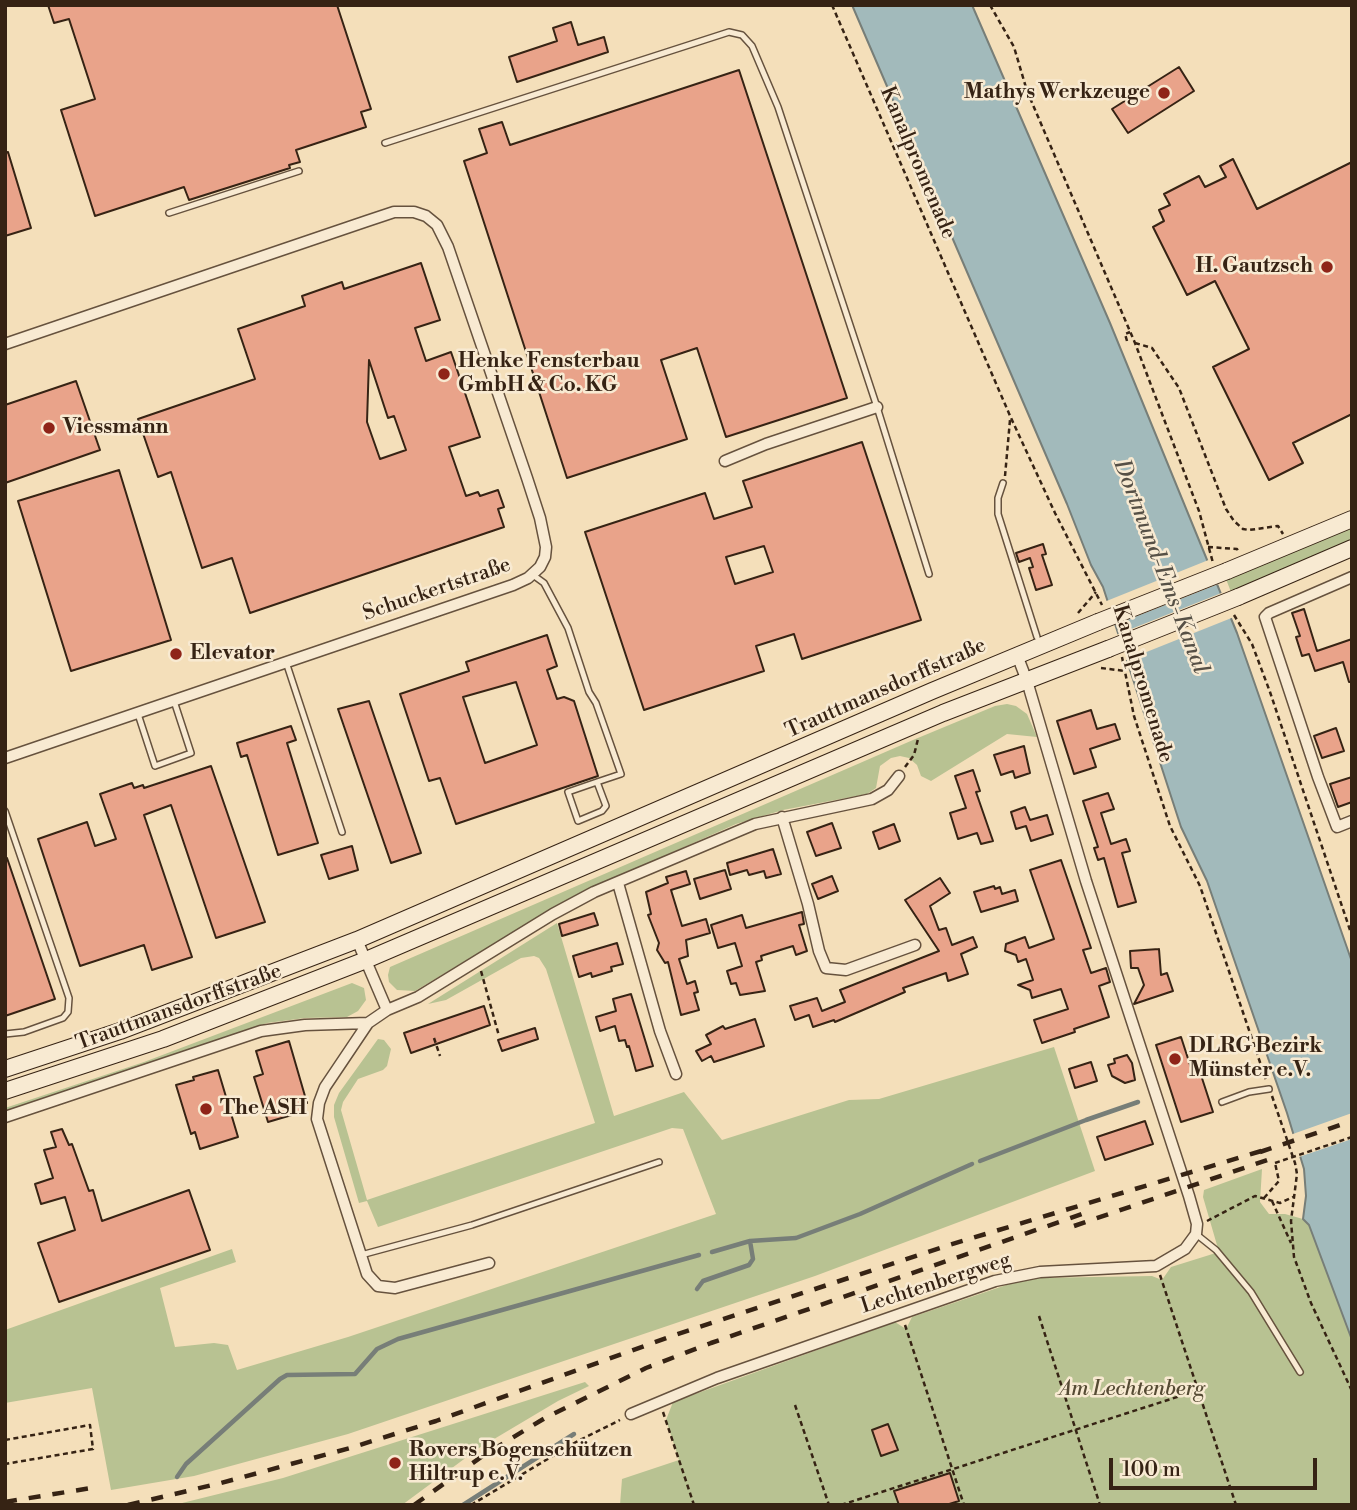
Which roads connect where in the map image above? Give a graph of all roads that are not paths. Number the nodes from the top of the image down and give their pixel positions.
1 (385, 143) dead end
2 (299, 171) dead end
3 (169, 213) dead end
4 (5, 344) edge
5 (877, 407) junction
6 (725, 461) dead end
7 (1003, 483) road end
8 (1352, 519) edge
9 (1352, 548) edge
10 (929, 574) dead end
11 (533, 575) junction
12 (1352, 577) edge
13 (1037, 637) dead end
14 (1017, 655) junction
15 (286, 663) junction
16 (1027, 681) junction
17 (174, 701) junction
18 (137, 713) junction
19 (5, 758) edge
20 (899, 776) dead end
21 (597, 782) junction
22 (5, 811) edge
23 (782, 817) junction
24 (1352, 821) edge
25 (342, 832) dead end
26 (618, 883) junction
27 (357, 940) junction
28 (915, 945) dead end
29 (366, 960) junction
30 (387, 1010) junction
31 (368, 1023) junction
32 (5, 1034) edge
33 (5, 1069) edge
34 (676, 1074) dead end
35 (1269, 1089) road end
36 (5, 1091) edge
37 (1222, 1102) dead end
38 (5, 1117) edge
39 (659, 1163) dead end
40 (1197, 1229) junction
41 (360, 1255) junction
42 (489, 1263) dead end
43 (1300, 1372) dead end
44 (631, 1414) road end

1 - 5 lane
2 - 3 lane
4 - 11 street, Schuckertstraße
5 - 6 street
5 - 10 lane
7 - 13 lane
8 - 14 main road, bridge
9 - 16 main road, bridge
11 - 15 street, Schuckertstraße
11 - 21 lane
12 - 24 street
14 - 16 street, Trauttmansdorffstraße
14 - 27 main road, Trauttmansdorffstraße
15 - 17 street, Schuckertstraße
15 - 25 lane
16 - 29 main road, Trauttmansdorffstraße
16 - 40 street
17 - 18 street, Schuckertstraße
17 - 18 lane
18 - 19 street, Schuckertstraße
20 - 23 street
21 - 21 lane
22 - 32 lane
23 - 26 street
23 - 28 street
26 - 30 street
26 - 34 street
27 - 29 street
27 - 33 main road, Trauttmansdorffstraße
29 - 30 street
29 - 36 main road, Trauttmansdorffstraße
30 - 31 street
31 - 38 street
31 - 41 street
35 - 37 lane
39 - 41 lane
40 - 43 lane
40 - 44 street, Lechtenbergweg
41 - 42 street

